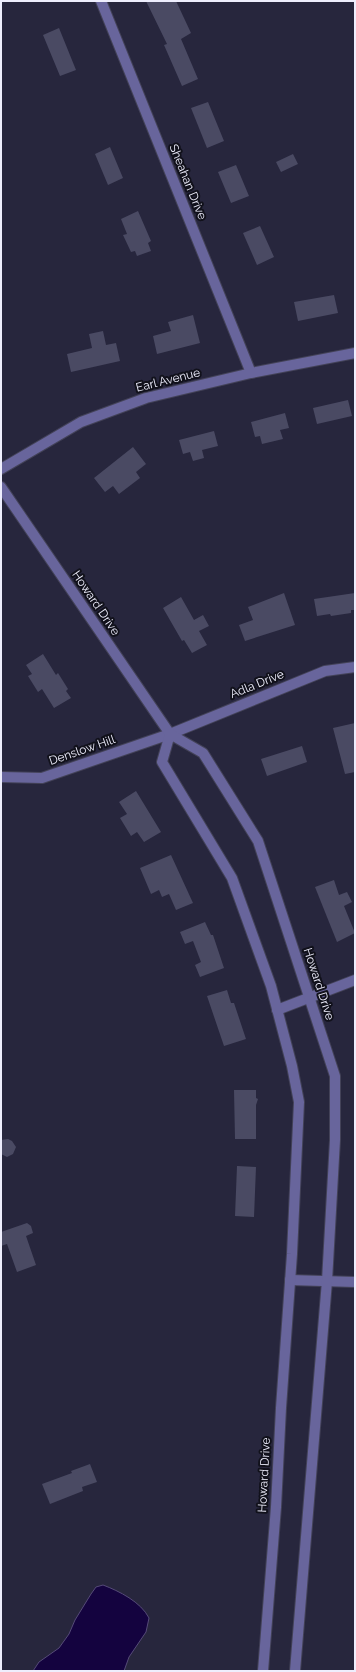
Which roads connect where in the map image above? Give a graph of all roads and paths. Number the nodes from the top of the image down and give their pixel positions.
1 (101, 1) edge
2 (355, 353) edge
3 (251, 373) junction
4 (1, 469) edge
5 (1, 487) edge
6 (355, 667) edge
7 (170, 734) junction
8 (1, 777) edge
9 (355, 980) edge
10 (310, 996) junction
11 (278, 1010) junction
12 (290, 1280) junction
13 (327, 1281) junction
14 (355, 1282) edge
15 (263, 1671) edge
16 (295, 1671) edge

1 - 3 street, Sheahan Drive
2 - 3 street, Earl Avenue
3 - 4 street, Earl Avenue
5 - 7 street, Howard Drive
6 - 7 street, Adla Drive
7 - 8 street, Denslow Hill
7 - 10 street, Howard Drive
7 - 11 street, Howard Drive
9 - 10 street
10 - 11 street
10 - 13 street, Howard Drive
11 - 12 street, Howard Drive
12 - 13 street
12 - 15 street, Howard Drive
13 - 14 street
13 - 16 street, Howard Drive

